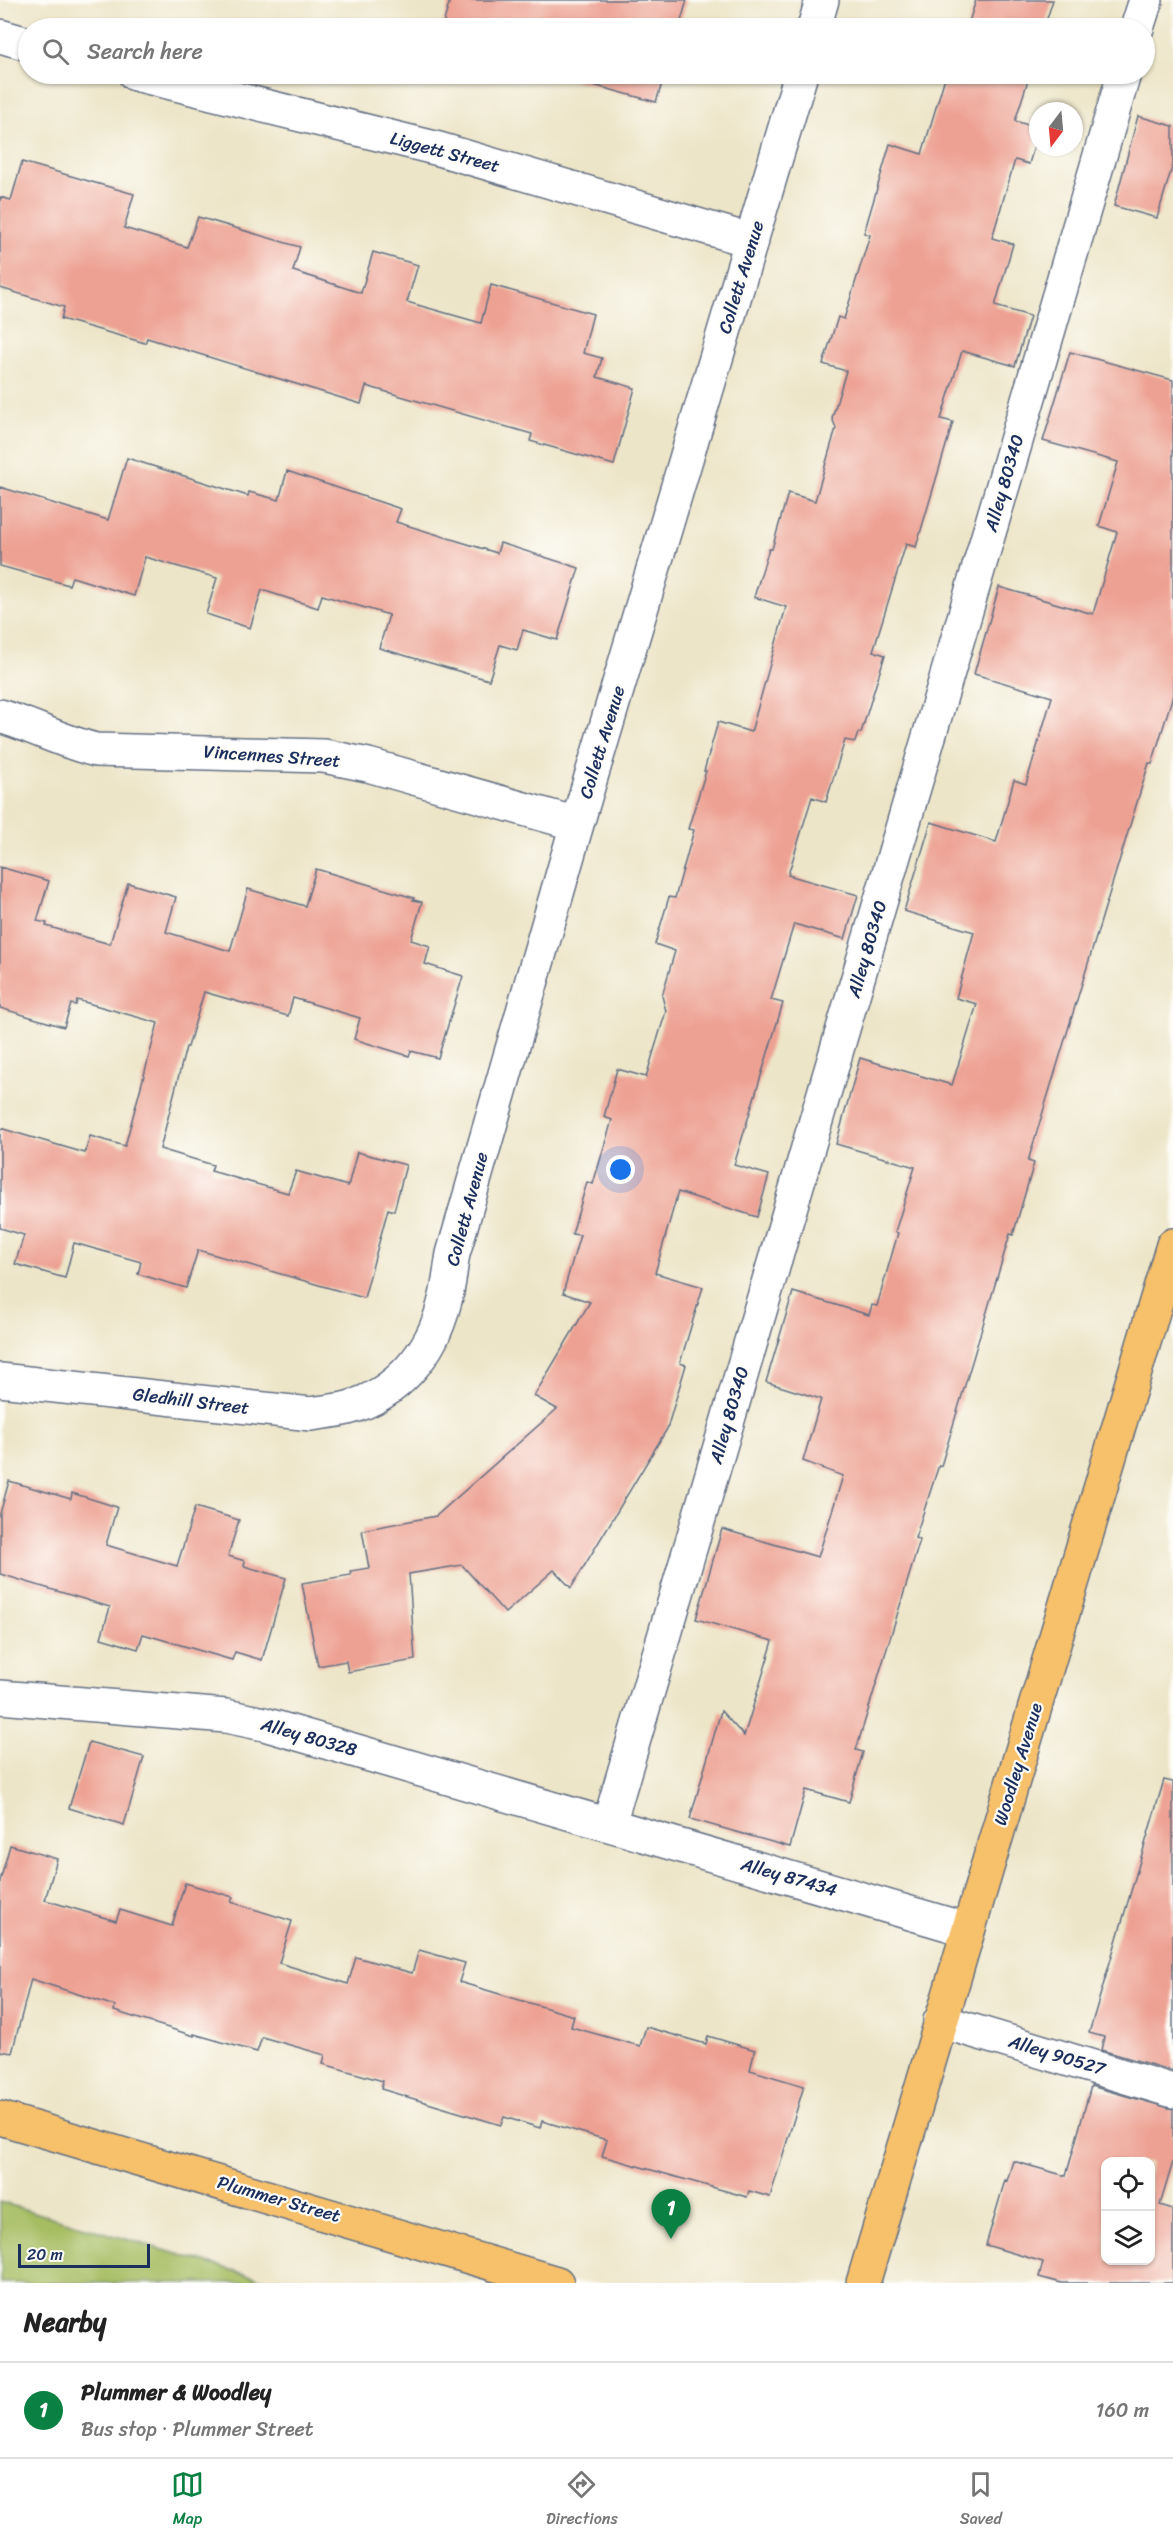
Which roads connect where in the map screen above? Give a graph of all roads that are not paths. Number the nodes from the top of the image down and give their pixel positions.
1 (822, 0) edge
2 (1146, 0) edge
3 (817, 18) edge
4 (1140, 18) edge
5 (0, 36) edge
6 (18, 41) edge
7 (176, 84) edge
8 (798, 84) edge
9 (1121, 84) edge
10 (752, 241) junction
11 (0, 716) edge
12 (577, 824) junction
13 (1173, 1245) edge
14 (0, 1380) edge
15 (380, 1395) joint
16 (0, 1697) edge
17 (609, 1824) junction
18 (968, 1930) junction
19 (940, 2021) junction
20 (1173, 2091) edge
21 (0, 2118) edge
22 (557, 2283) edge
23 (862, 2283) edge

1 - 3 street
2 - 4 street
5 - 6 street
7 - 10 street, Liggett Street
8 - 10 street, Collett Avenue
9 - 17 street, Alley 80340
10 - 12 street, Collett Avenue
11 - 12 street, Vincennes Street
12 - 15 street, Collett Avenue
13 - 18 main road, Woodley Avenue
14 - 15 street, Gledhill Street
16 - 17 street, Alley 80328
17 - 18 street, Alley 87434
18 - 19 main road, Woodley Avenue
19 - 20 street, Alley 90527
19 - 23 main road, Woodley Avenue
21 - 22 main road, Plummer Street

